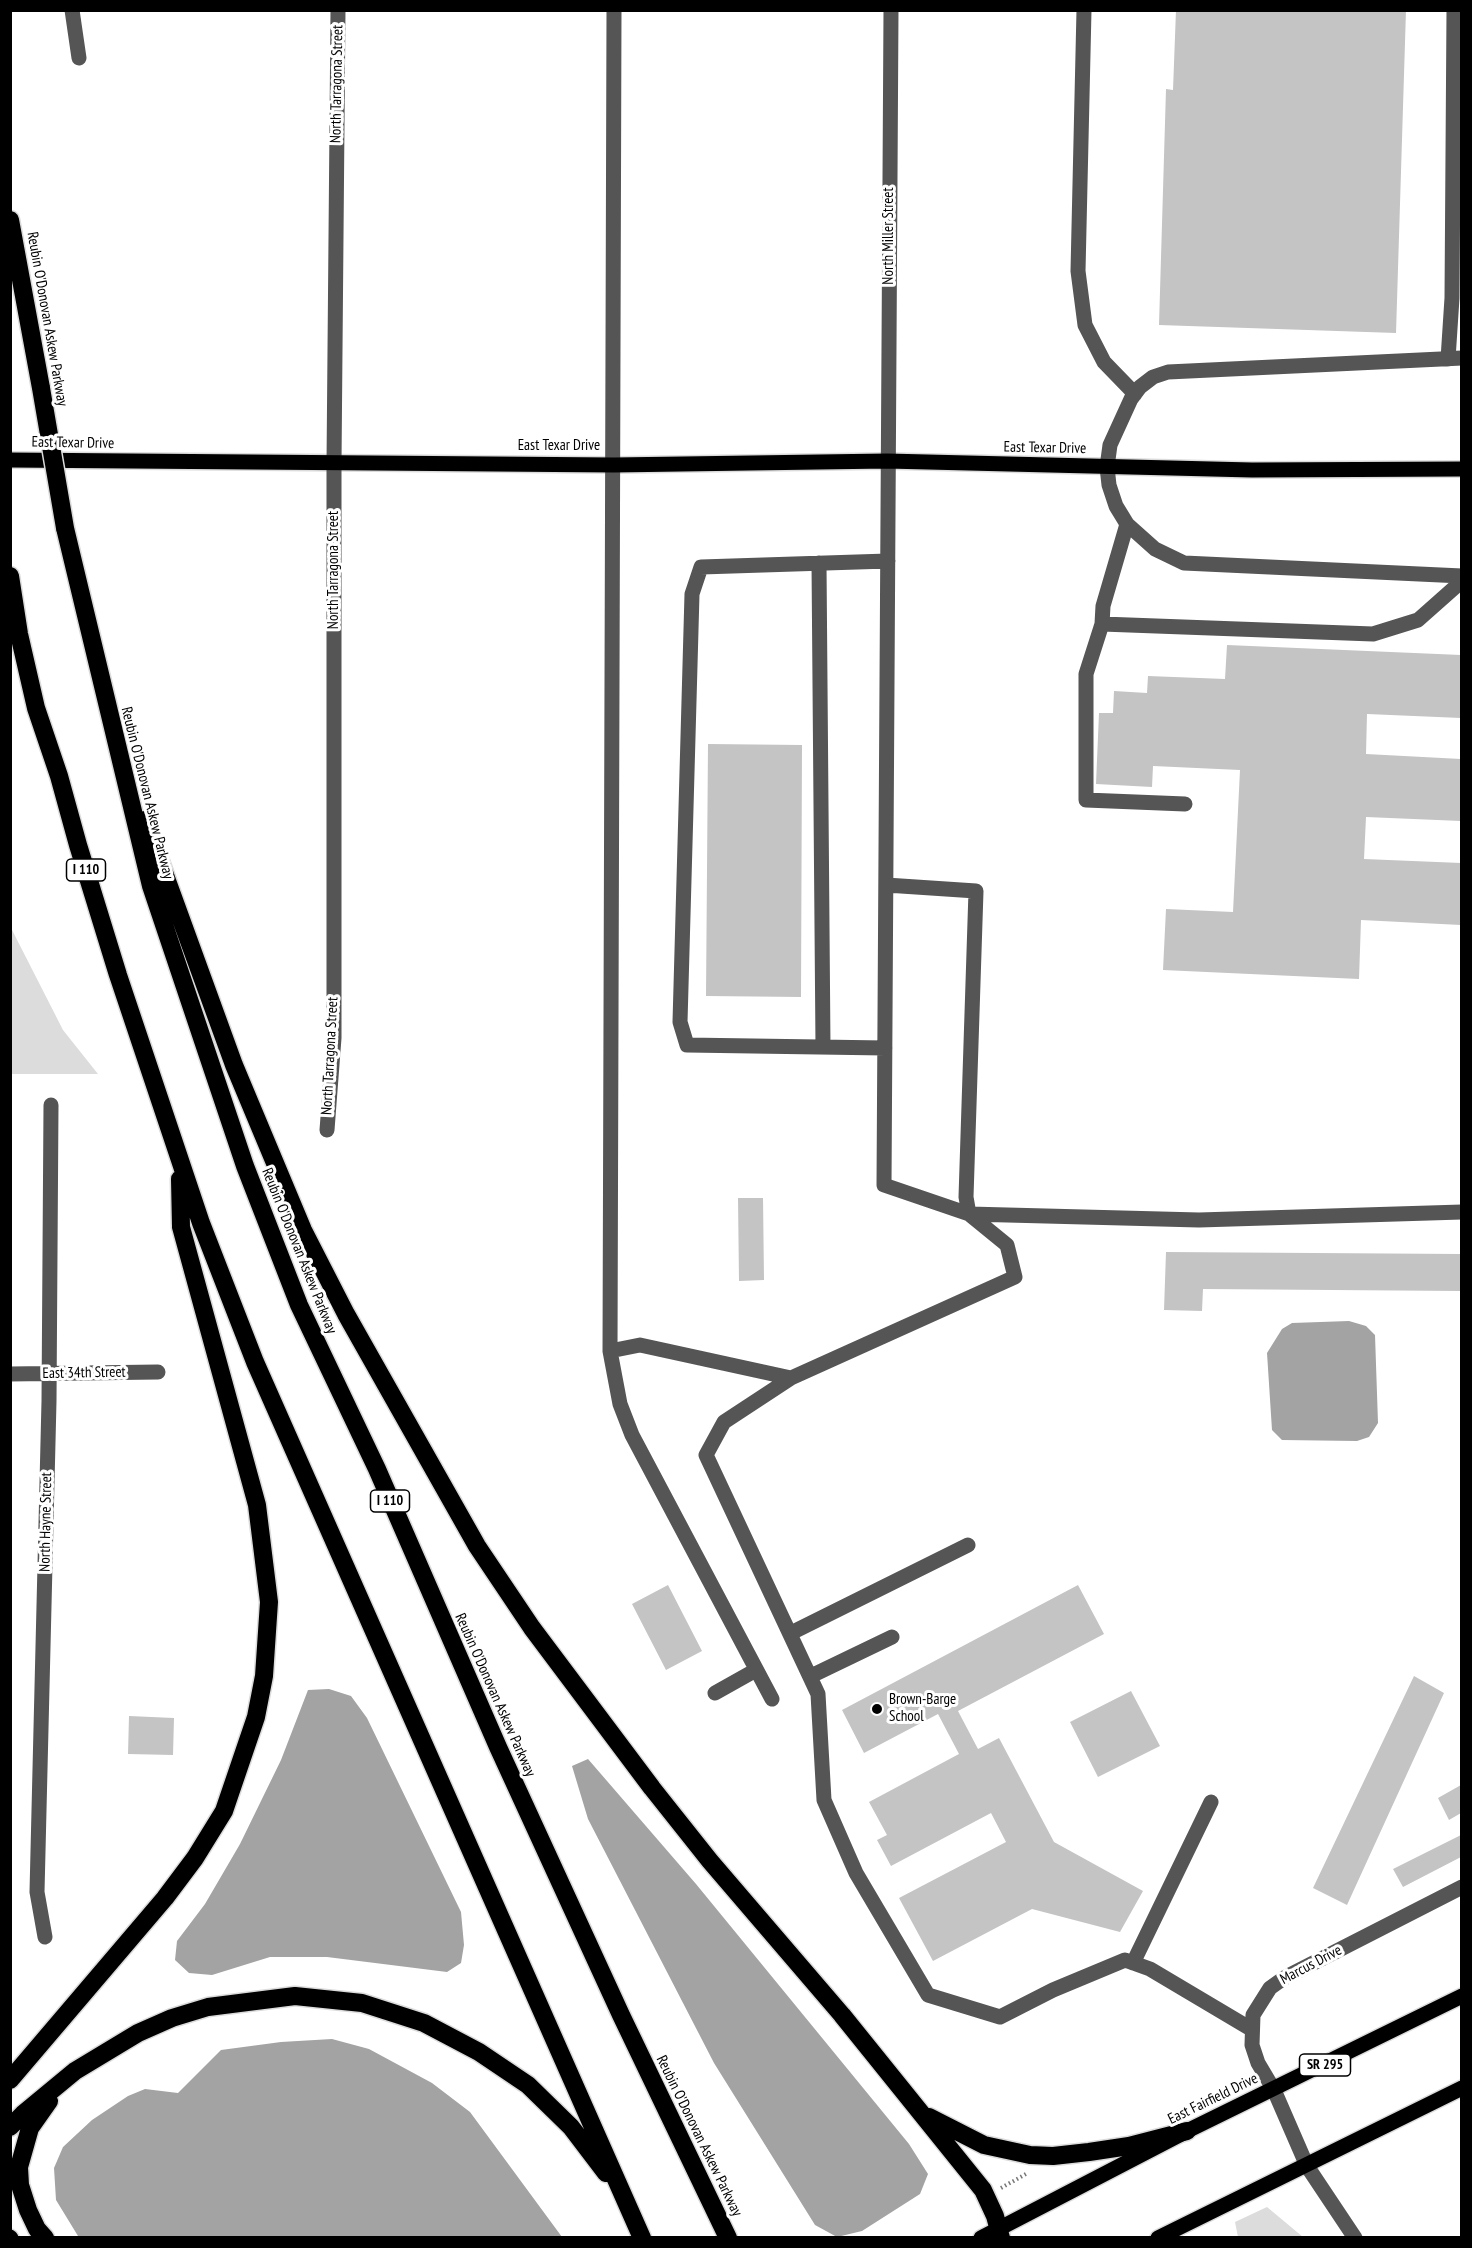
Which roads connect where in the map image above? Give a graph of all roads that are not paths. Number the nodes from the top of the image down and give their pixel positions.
1 (72, 10) edge
2 (338, 10) edge
3 (614, 10) edge
4 (891, 10) edge
5 (1084, 10) edge
6 (1454, 10) edge
7 (79, 58) dead end
8 (10, 220) edge
9 (1455, 359) edge
10 (1135, 394) junction
11 (10, 460) edge
12 (887, 461) junction
13 (334, 463) junction
14 (614, 465) junction
15 (1107, 467) junction
16 (1461, 469) edge
17 (1127, 524) junction
18 (888, 561) junction
19 (819, 563) junction
20 (10, 576) edge
21 (1461, 578) edge
22 (1102, 624) junction
23 (115, 740) junction
24 (1185, 804) dead end
25 (886, 885) junction
26 (823, 1047) junction
27 (885, 1048) junction
28 (51, 1105) dead end
29 (327, 1130) dead end
30 (180, 1159) junction
31 (1461, 1212) edge
32 (969, 1214) junction
33 (610, 1351) junction
34 (158, 1372) dead end
35 (10, 1374) edge
36 (48, 1374) junction
37 (791, 1378) junction
38 (968, 1545) dead end
39 (791, 1633) junction
40 (891, 1637) dead end
41 (756, 1670) junction
42 (811, 1676) junction
43 (715, 1692) dead end
44 (772, 1699) dead end
45 (1211, 1802) dead end
46 (1461, 1887) edge
47 (45, 1937) dead end
48 (1133, 1963) junction
49 (1461, 1996) edge
50 (1251, 2028) junction
51 (75, 2071) junction
52 (11, 2078) edge
53 (1461, 2088) edge
54 (1274, 2090) junction
55 (920, 2112) junction
56 (10, 2127) edge
57 (1187, 2132) junction
58 (1307, 2166) junction
59 (993, 2235) edge
60 (45, 2238) edge
61 (642, 2238) edge
62 (728, 2238) edge
63 (1158, 2238) edge
64 (1356, 2238) edge

1 - 7 street
2 - 13 street, North Tarragona Street
3 - 14 street
4 - 12 street, North Miller Street
5 - 10 street
6 - 9 street
8 - 23 highway, Reubin O'Donovan Askew Parkway / I 110, bridge
9 - 10 street, East Texar Drive
10 - 15 street, East Texar Drive
11 - 13 main road, East Texar Drive
12 - 14 main road, East Texar Drive
12 - 15 main road, East Texar Drive
12 - 18 street, North Miller Street
13 - 14 main road, East Texar Drive
13 - 29 street, North Tarragona Street
14 - 33 street
15 - 16 main road, East Texar Drive
15 - 17 street, East Texar Drive
17 - 21 street, East Texar Drive
17 - 22 street
18 - 19 street
18 - 25 street, North Miller Street
19 - 26 street
19 - 26 street
20 - 30 highway, I 110
21 - 22 street
22 - 24 street
23 - 55 highway
23 - 62 highway, Reubin O'Donovan Askew Parkway / I 110
25 - 27 street, North Miller Street
25 - 32 street
26 - 27 street
27 - 32 street, North Miller Street
28 - 36 street, North Hayne Street
30 - 52 highway
30 - 61 highway, I 110
31 - 32 street
32 - 37 street
33 - 37 street
33 - 41 street
34 - 36 street, East 34th Street
35 - 36 street, East 34th Street
36 - 47 street, North Hayne Street
37 - 39 street
38 - 39 street
39 - 42 street
40 - 42 street
41 - 43 street
41 - 44 street
42 - 48 street
45 - 48 street
46 - 50 street, Marcus Drive
48 - 50 street
49 - 54 main road, East Fairfield Drive / SR 295
50 - 54 street, Marcus Drive
51 - 56 highway
51 - 60 highway
51 - 61 highway
53 - 58 main road
54 - 57 main road, East Fairfield Drive / SR 295
54 - 58 street, Marcus Drive
55 - 57 highway
55 - 59 highway
57 - 59 main road, East Fairfield Drive / SR 295
58 - 63 main road
58 - 64 street

